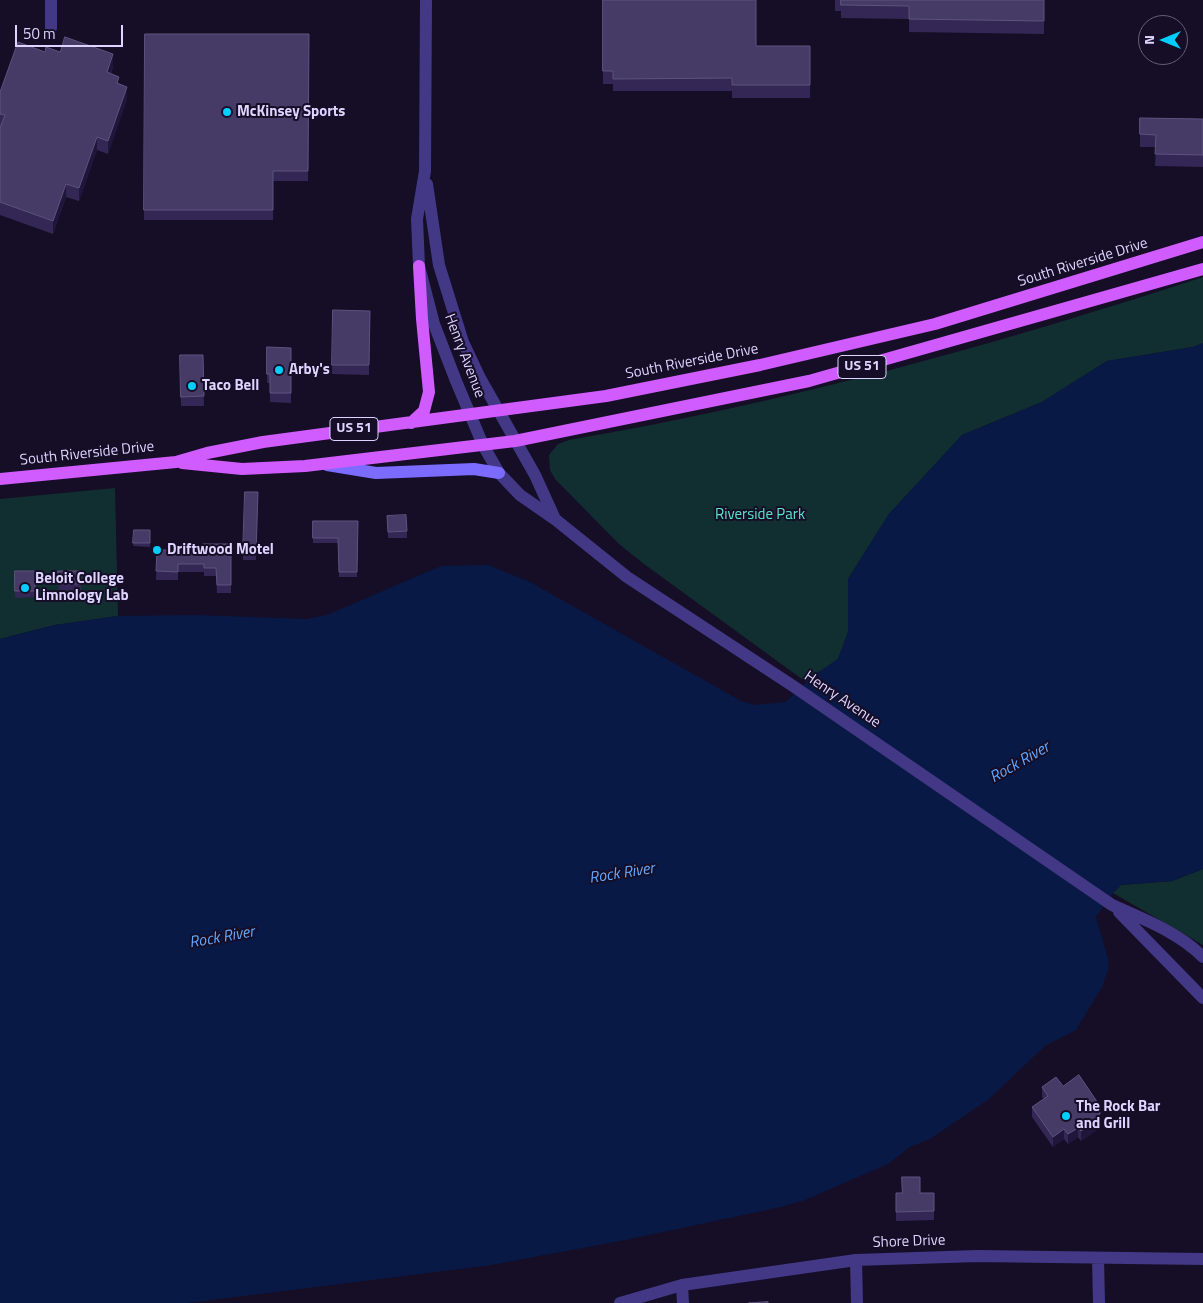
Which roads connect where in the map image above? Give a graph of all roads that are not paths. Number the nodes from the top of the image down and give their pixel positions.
1 (52, 0) edge
2 (426, 0) edge
3 (51, 28) dead end
4 (425, 171) junction
5 (1203, 242) edge
6 (419, 266) junction
7 (1203, 269) edge
8 (498, 411) junction
9 (470, 415) junction
10 (411, 423) junction
11 (515, 441) junction
12 (483, 445) junction
13 (176, 462) junction
14 (322, 464) junction
15 (499, 473) junction
16 (0, 479) edge
17 (556, 520) junction
18 (1112, 905) junction
19 (1203, 957) edge
20 (1203, 998) edge
21 (1098, 1258) junction
22 (1203, 1259) edge
23 (856, 1260) junction
24 (682, 1284) junction
25 (620, 1303) edge
26 (683, 1303) edge
27 (857, 1303) edge
28 (1099, 1303) edge

1 - 3 street
2 - 4 street, Henry Avenue
4 - 6 street, Henry Avenue
4 - 8 street, Henry Avenue
5 - 8 main road, South Riverside Drive / US 51
6 - 9 street, Henry Avenue
6 - 10 main road
7 - 11 main road, South Riverside Drive / US 51
8 - 9 main road, South Riverside Drive / US 51
8 - 11 street, Henry Avenue
9 - 10 main road, South Riverside Drive / US 51
9 - 12 street, Henry Avenue
10 - 13 main road, South Riverside Drive / US 51
11 - 12 main road, South Riverside Drive / US 51
11 - 17 street, Henry Avenue
12 - 14 main road, South Riverside Drive / US 51
12 - 15 street, Henry Avenue
13 - 14 main road, South Riverside Drive / US 51
13 - 16 main road, South Riverside Drive / US 51
14 - 15 main road
15 - 17 street, Henry Avenue
17 - 18 street, Henry Avenue
18 - 19 street
18 - 20 street
21 - 22 street, Shore Drive
21 - 23 street, Shore Drive
21 - 28 street
23 - 24 street, Shore Drive
23 - 27 street
24 - 25 street, Shore Drive
24 - 26 street

